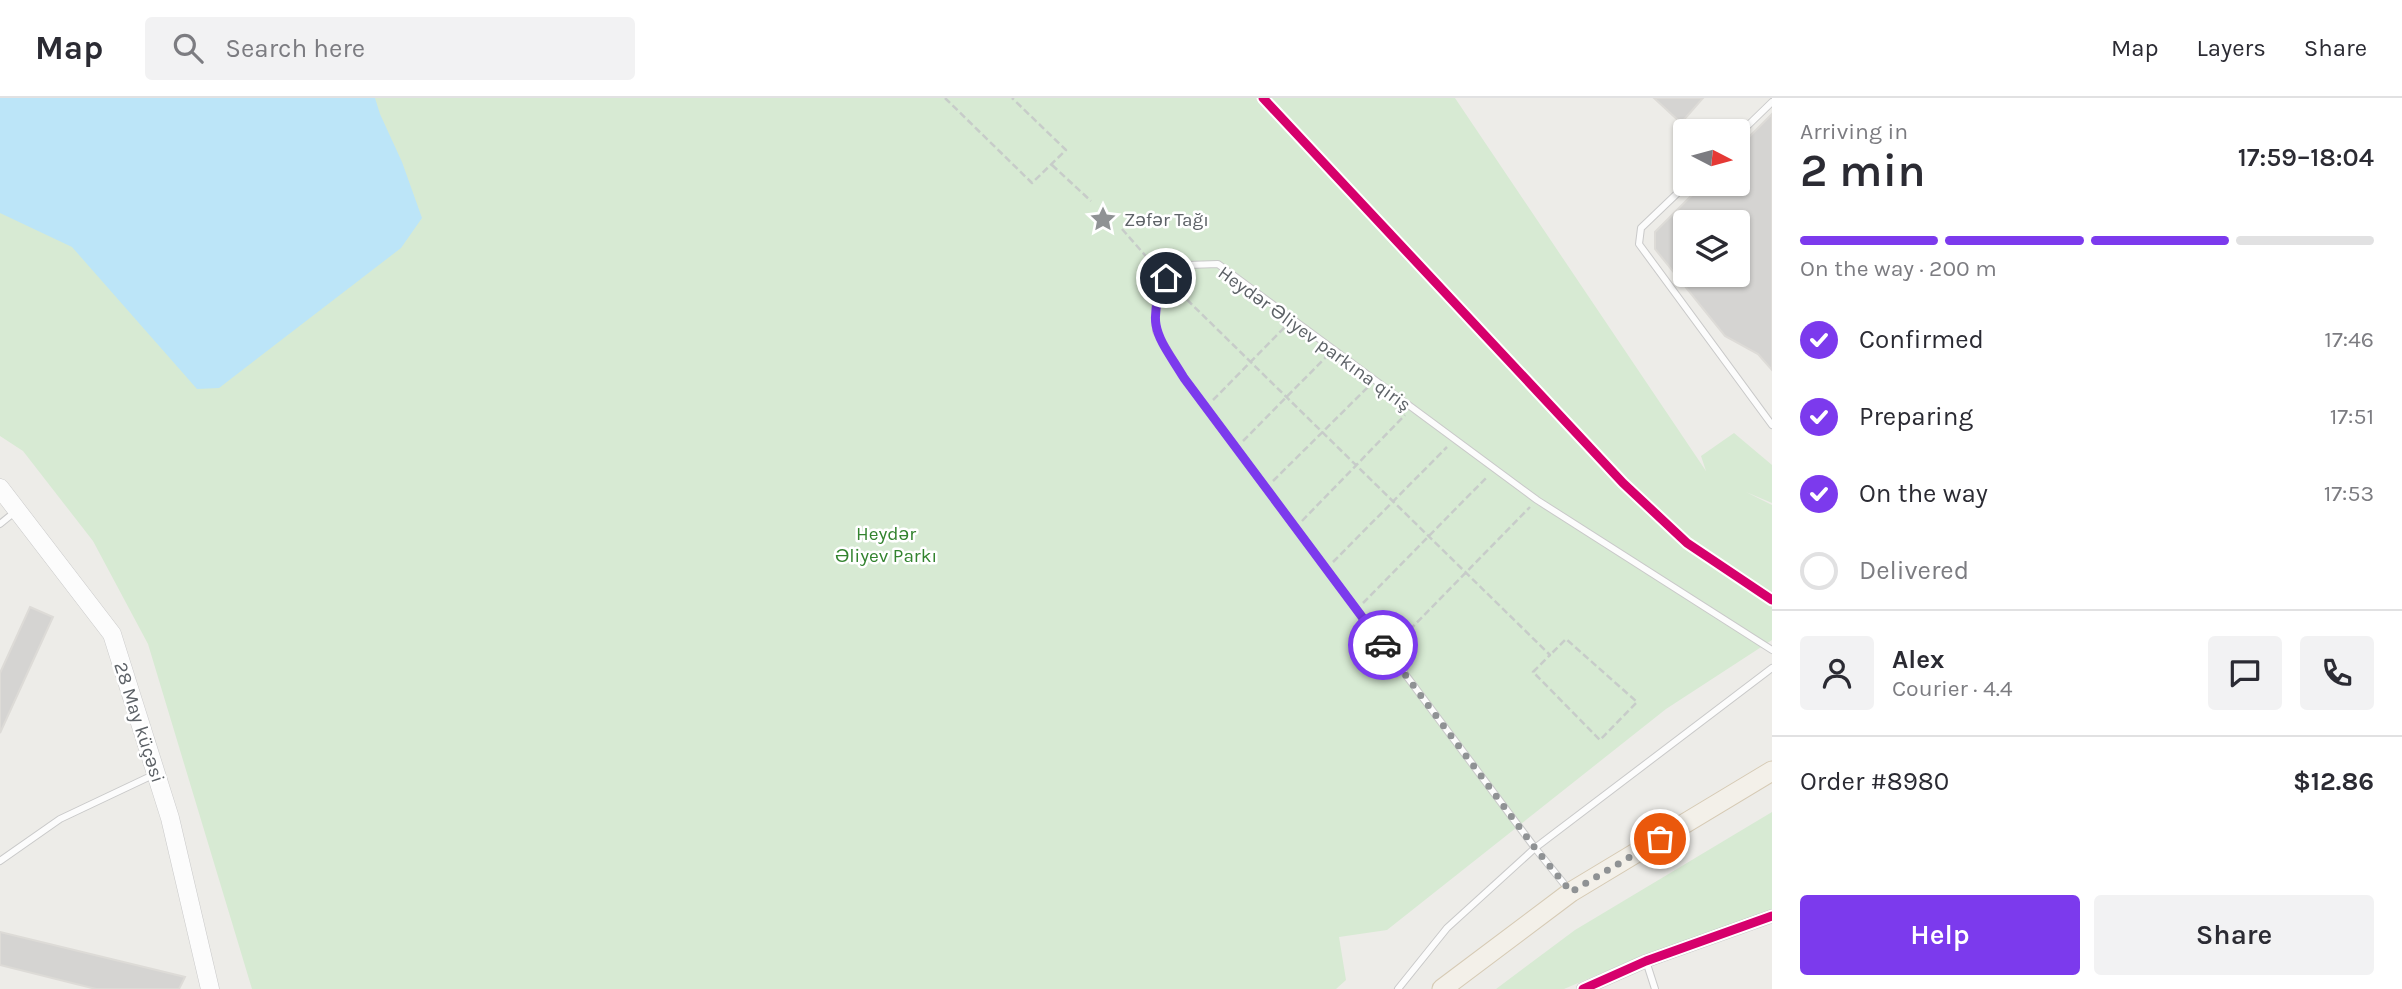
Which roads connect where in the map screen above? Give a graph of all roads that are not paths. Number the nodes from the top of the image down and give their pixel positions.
1 (1772, 102) edge
2 (1750, 123) edge
3 (1674, 196) edge
4 (1772, 425) edge
5 (0, 488) edge
6 (18, 509) junction
7 (0, 524) edge
8 (1772, 650) edge
9 (1772, 668) edge
10 (1772, 771) edge
11 (156, 773) junction
12 (1535, 848) junction
13 (0, 861) edge
14 (1571, 892) junction
15 (1772, 915) edge
16 (1646, 961) junction
17 (210, 989) edge
18 (1398, 989) edge
19 (1442, 989) edge
20 (1583, 989) edge
21 (1656, 989) edge

1 - 2 lane
3 - 4 lane
5 - 6 main road, 28 May küçəsi
6 - 7 lane
6 - 11 main road, 28 May küçəsi
8 - 12 lane, Heydər Əliyev parkına qiriş
9 - 12 lane
10 - 14 main road
11 - 13 lane
11 - 17 main road, 28 May küçəsi
12 - 14 lane
12 - 18 lane
14 - 19 main road
15 - 16 street
16 - 20 street
16 - 21 lane

